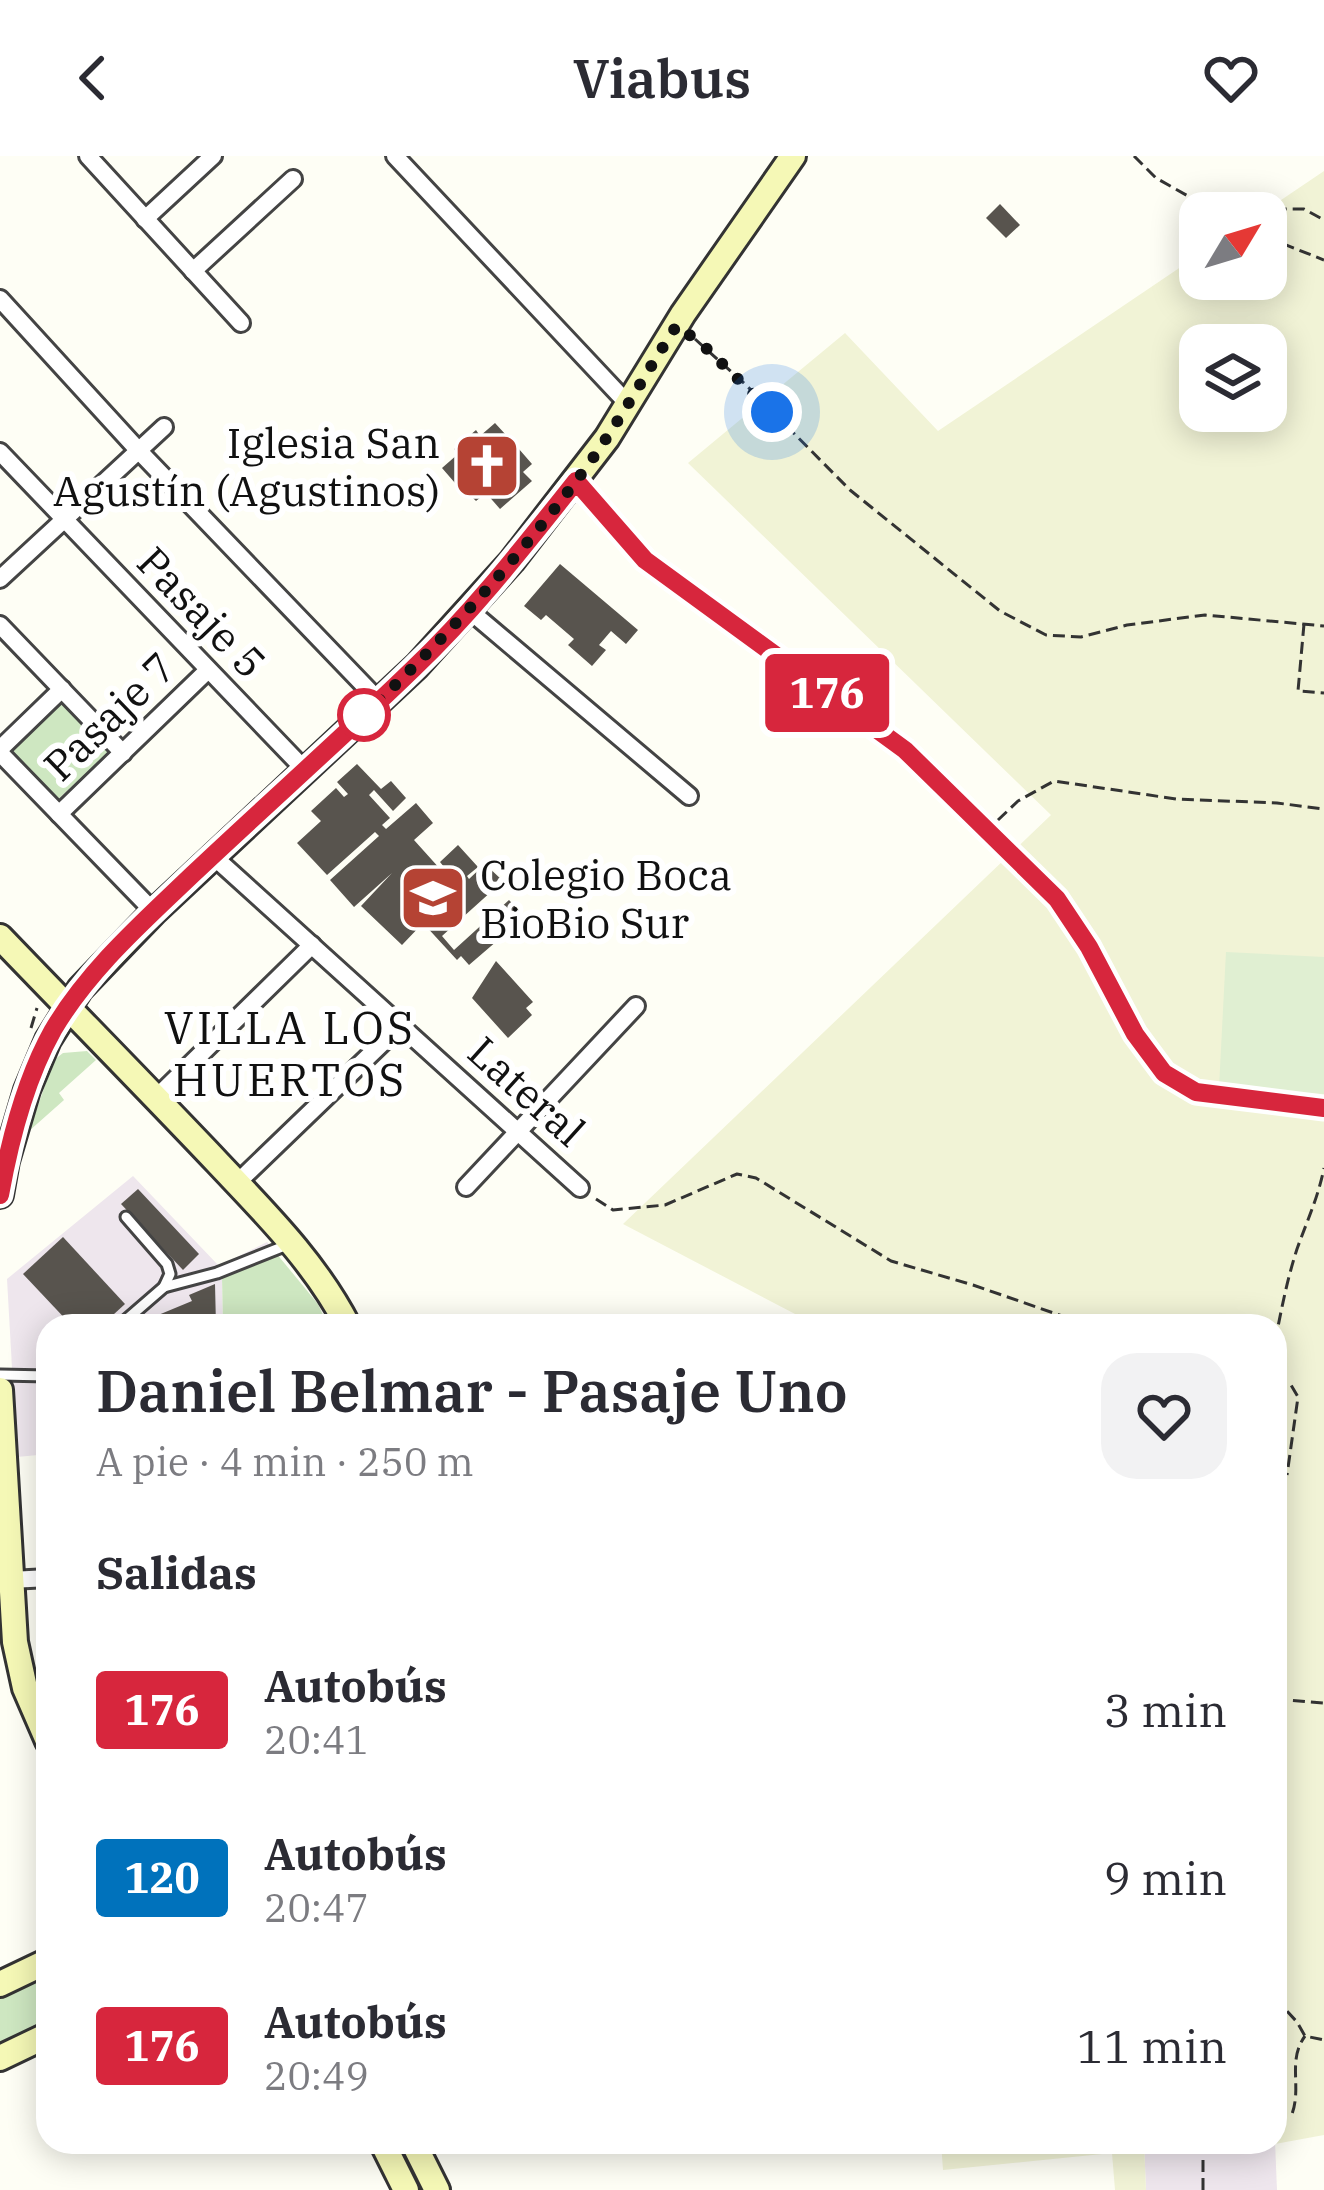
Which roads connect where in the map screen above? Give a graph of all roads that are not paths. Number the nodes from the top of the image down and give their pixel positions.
1 (213, 156) edge
2 (395, 156) edge
3 (794, 156) edge
4 (96, 159) edge
5 (293, 179) dead end
6 (145, 218) junction
7 (193, 271) junction
8 (0, 299) edge
9 (241, 323) dead end
10 (628, 404) junction
11 (164, 427) dead end
12 (139, 451) junction
13 (0, 452) edge
14 (576, 481) junction
15 (63, 520) junction
16 (0, 579) edge
17 (470, 610) junction
18 (0, 626) edge
19 (208, 670) junction
20 (62, 689) junction
21 (379, 701) junction
22 (0, 751) edge
23 (123, 753) junction
24 (305, 770) junction
25 (689, 796) dead end
26 (59, 814) junction
27 (213, 856) junction
28 (154, 912) junction
29 (0, 937) edge
30 (312, 945) junction
31 (10, 963) edge
32 (636, 1006) dead end
33 (68, 1007) junction
34 (401, 1025) junction
35 (105, 1043) junction
36 (41, 1054) junction
37 (156, 1098) junction
38 (1324, 1108) edge
39 (518, 1131) junction
40 (237, 1183) junction
41 (466, 1186) dead end
42 (580, 1188) road end
43 (0, 1195) edge
44 (126, 1217) dead end
45 (292, 1243) junction
46 (164, 1287) junction
47 (132, 1314) edge
48 (341, 1314) edge
49 (0, 1376) edge
50 (36, 1376) edge
51 (0, 1390) edge
52 (36, 1579) edge
53 (11, 1580) junction
54 (36, 1715) edge
55 (36, 1966) edge
56 (0, 1984) edge
57 (36, 2041) edge
58 (0, 2058) edge
59 (388, 2154) edge
60 (419, 2154) edge
61 (406, 2190) edge
62 (437, 2190) edge

1 - 6 street
2 - 10 street
3 - 10 main road
4 - 6 street
5 - 7 street
6 - 7 street
7 - 9 street
8 - 12 street
10 - 14 main road
11 - 12 street
12 - 15 street
12 - 21 street
13 - 15 street, Pasaje 5
14 - 17 main road
14 - 38 street
15 - 16 street
15 - 19 street, Pasaje 5
17 - 21 main road
17 - 25 street
18 - 20 street
19 - 23 street, Pasaje 7
19 - 24 street, Pasaje 5
20 - 22 street
20 - 23 street
21 - 24 main road
22 - 26 street
23 - 26 street, Pasaje 7
24 - 27 main road
26 - 28 street
27 - 28 main road
27 - 30 street, Lateral
28 - 33 main road
29 - 31 main road
30 - 34 street, Lateral
30 - 37 street
31 - 33 main road
32 - 39 street
33 - 35 main road
33 - 36 main road
34 - 39 street, Lateral
34 - 40 street
35 - 36 main road
35 - 37 main road
36 - 43 main road
37 - 40 main road
39 - 41 street
39 - 42 street, Lateral
40 - 45 main road
44 - 46 lane
45 - 46 lane
45 - 48 main road
46 - 47 lane
49 - 50 lane
51 - 53 main road
52 - 53 street
53 - 54 main road
55 - 56 main road
57 - 58 main road
59 - 61 main road
60 - 62 main road

